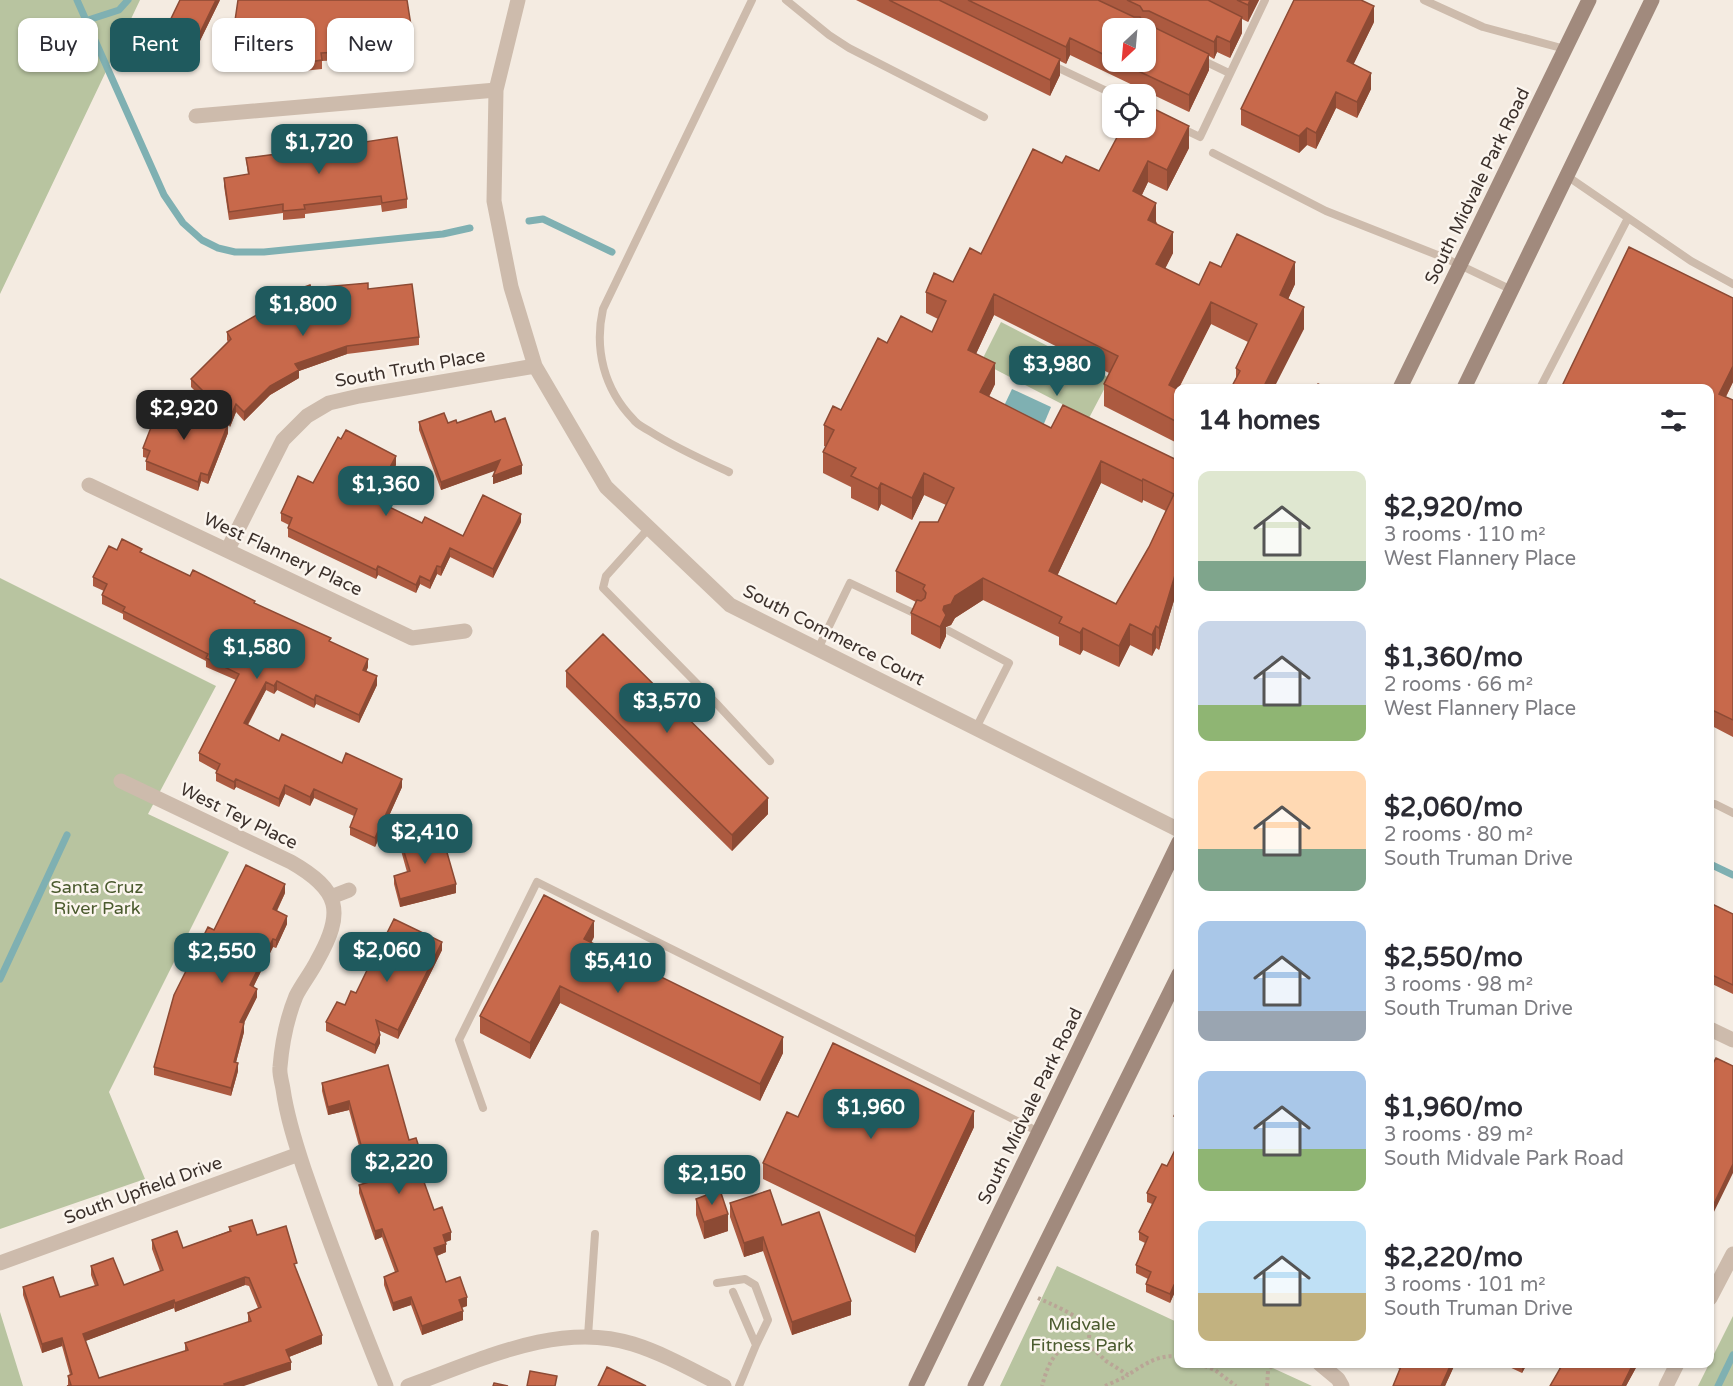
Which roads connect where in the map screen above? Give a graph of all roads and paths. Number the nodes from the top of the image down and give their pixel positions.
1 (518, 0) edge
2 (752, 0) edge
3 (786, 0) edge
4 (1264, 0) edge
5 (1424, 0) edge
6 (1588, 0) edge
7 (1652, 0) edge
8 (1240, 25) edge
9 (1250, 30) junction
10 (1565, 49) junction
11 (1188, 53) edge
12 (1048, 63) edge
13 (1229, 74) junction
14 (1102, 89) edge
15 (496, 90) junction
16 (196, 116) dead end
17 (984, 117) dead end
18 (1167, 121) edge
19 (1213, 153) dead end
20 (1567, 176) junction
21 (1628, 218) junction
22 (1460, 265) junction
23 (1733, 284) edge
24 (1512, 290) junction
25 (535, 366) junction
26 (1402, 384) edge
27 (1466, 384) edge
28 (1542, 384) edge
29 (729, 472) dead end
30 (89, 485) dead end
31 (650, 528) junction
32 (228, 549) junction
33 (920, 616) edge
34 (465, 631) dead end
35 (949, 631) edge
36 (818, 649) junction
37 (976, 728) junction
38 (770, 761) dead end
39 (121, 781) dead end
40 (1714, 804) edge
41 (1733, 813) edge
42 (1174, 827) edge
43 (1174, 852) edge
44 (349, 890) dead end
45 (331, 897) junction
46 (1174, 984) edge
47 (1714, 1031) edge
48 (1733, 1040) edge
49 (483, 1108) dead end
50 (1039, 1132) junction
51 (299, 1154) junction
52 (595, 1234) dead end
53 (1733, 1254) edge
54 (0, 1263) edge
55 (717, 1283) dead end
56 (1022, 1290) junction
57 (1714, 1290) edge
58 (733, 1292) dead end
59 (588, 1336) junction
60 (1088, 1344) junction
61 (756, 1345) junction
62 (1174, 1356) edge
63 (1210, 1368) edge
64 (1270, 1368) edge
65 (1325, 1368) edge
66 (1675, 1368) edge
67 (1128, 1376) junction
68 (720, 1385) edge
69 (386, 1386) edge
70 (408, 1386) edge
71 (739, 1386) edge
72 (916, 1386) edge
73 (975, 1386) edge
74 (1042, 1386) edge
75 (1105, 1386) edge
76 (1236, 1386) edge
77 (1267, 1386) edge
78 (1342, 1386) edge
79 (1666, 1386) edge

1 - 15 street, South Commerce Court
2 - 29 lane
3 - 17 lane
4 - 9 lane
5 - 10 lane
6 - 10 main road, South Midvale Park Road
7 - 20 main road
8 - 9 lane
9 - 13 lane
10 - 22 main road, South Midvale Park Road
11 - 13 lane
12 - 14 lane
13 - 18 lane
15 - 16 street
15 - 25 street, South Commerce Court
19 - 22 lane
20 - 21 lane
20 - 24 main road
21 - 23 lane
21 - 28 lane
22 - 24 lane
22 - 26 main road, South Midvale Park Road
24 - 27 main road
25 - 31 street, South Commerce Court
25 - 32 street, South Truth Place
30 - 32 street, West Flannery Place
31 - 36 street, South Commerce Court
31 - 38 lane
32 - 34 street, West Flannery Place
33 - 36 lane
35 - 37 lane
36 - 37 street, South Commerce Court
37 - 42 street, South Commerce Court
39 - 45 street, West Tey Place
40 - 41 lane
43 - 50 main road, South Midvale Park Road
44 - 45 street
45 - 51 street
46 - 56 main road
47 - 48 street
49 - 50 lane
50 - 72 main road, South Midvale Park Road
51 - 54 street, South Upfield Drive
51 - 69 street
52 - 59 lane
53 - 57 street
55 - 61 lane
56 - 60 path
56 - 73 main road
58 - 61 lane
59 - 68 street
59 - 70 street
60 - 67 path
60 - 74 path
61 - 71 lane
62 - 67 path
63 - 76 path
64 - 77 path
65 - 78 street
66 - 79 street
67 - 75 path

